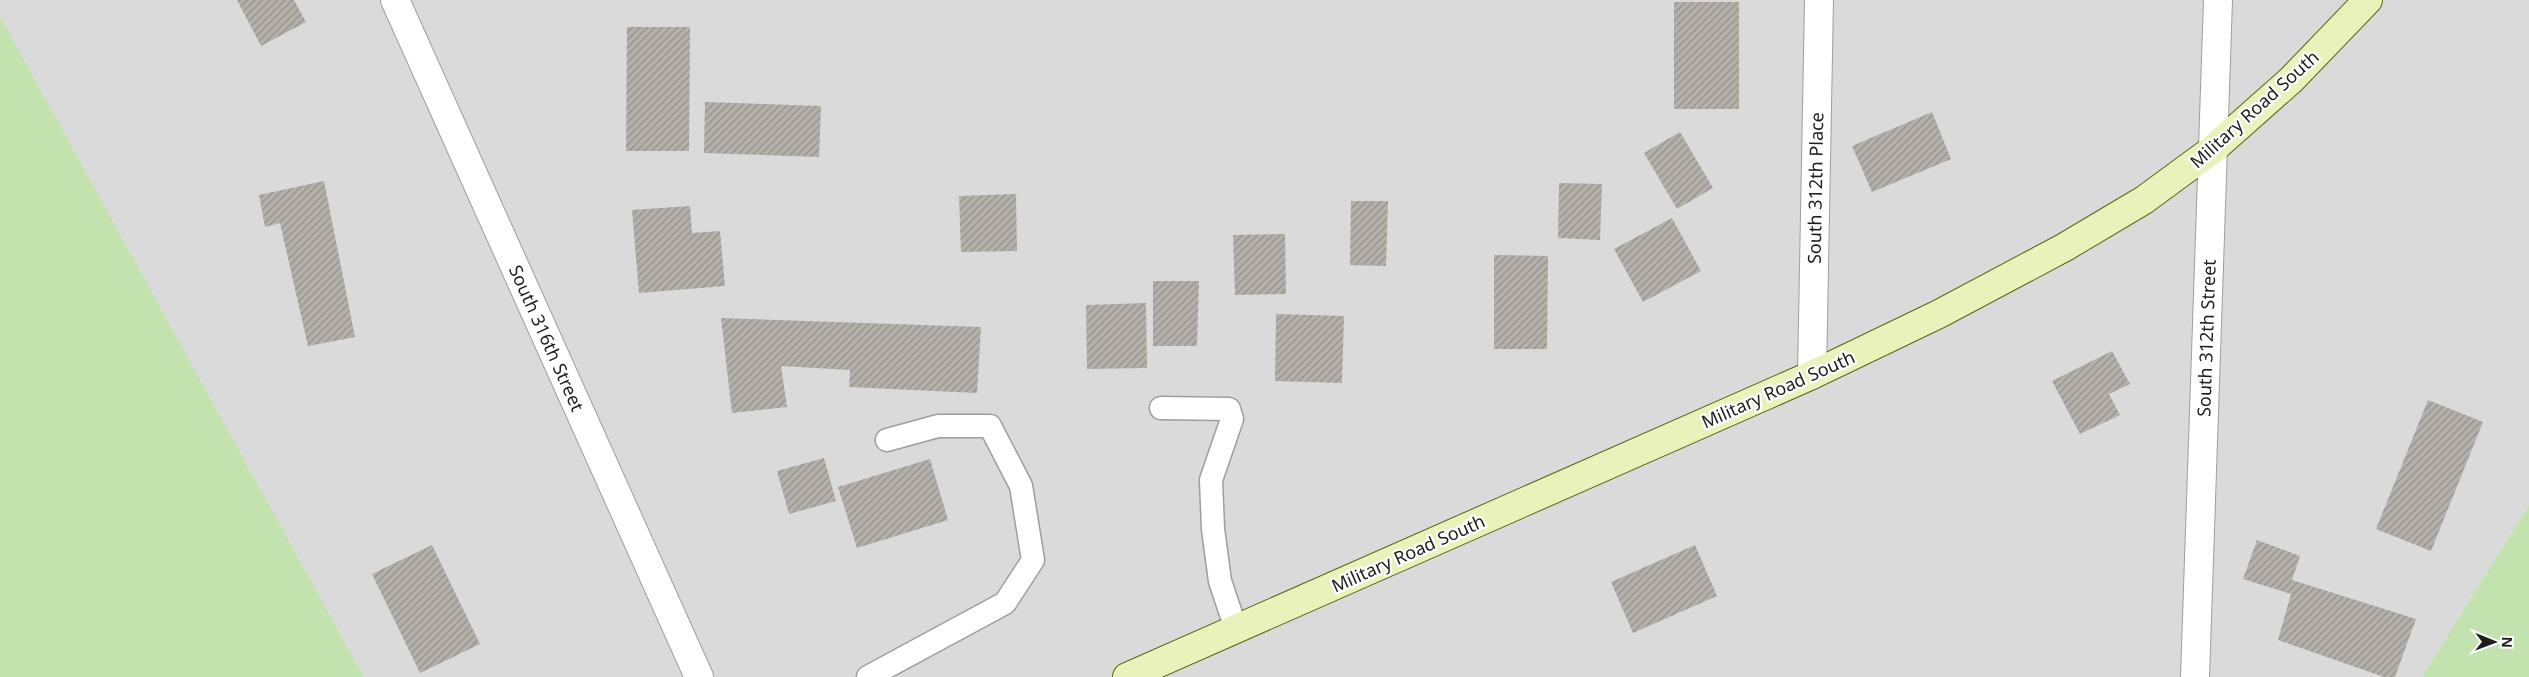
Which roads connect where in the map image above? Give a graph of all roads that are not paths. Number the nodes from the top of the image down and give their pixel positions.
1 (395, 0) edge
2 (1819, 0) edge
3 (2218, 0) edge
4 (2368, 0) edge
5 (2212, 150) junction
6 (1812, 375) junction
7 (1161, 408) dead end
8 (887, 440) dead end
9 (1236, 629) junction
10 (699, 677) edge
11 (868, 677) edge
12 (1127, 677) edge
13 (2195, 677) edge

1 - 10 street, South 316th Street
2 - 6 street, South 312th Place
3 - 5 street, South 312th Street
4 - 5 main road, Military Road South
5 - 6 main road, Military Road South
5 - 13 street, South 312th Street
6 - 9 main road, Military Road South
7 - 9 lane
8 - 11 lane
9 - 12 main road, Military Road South

